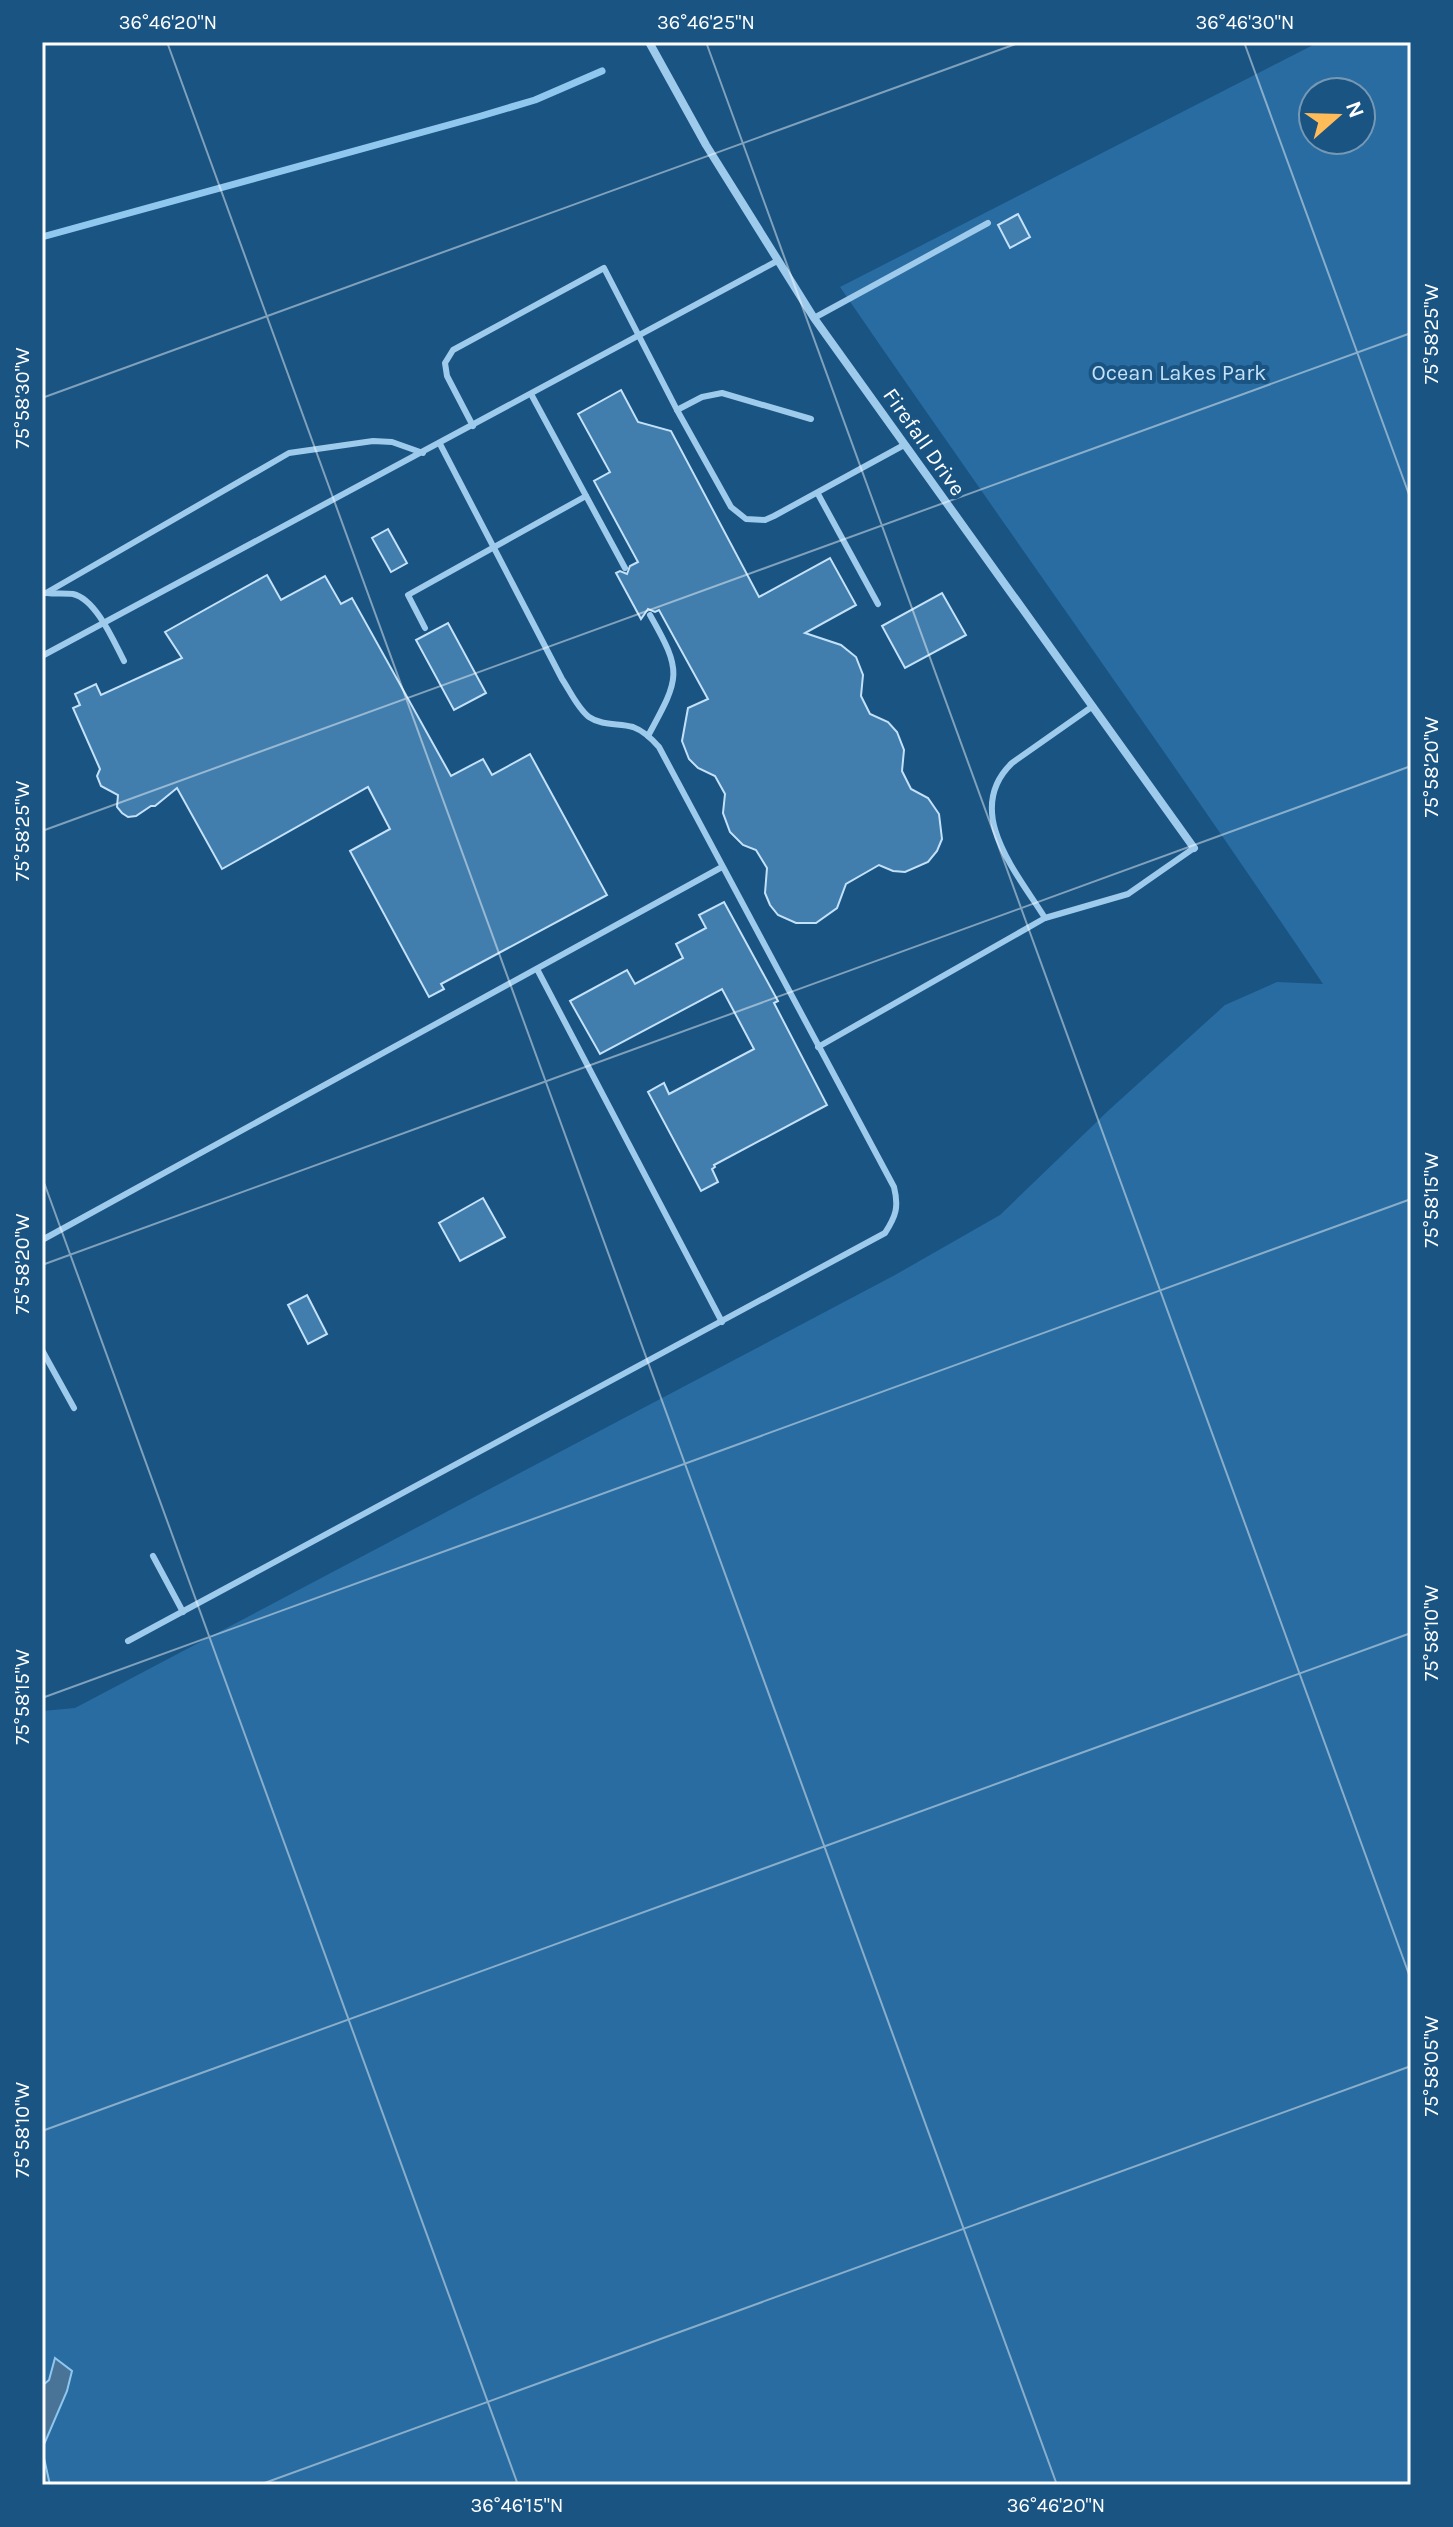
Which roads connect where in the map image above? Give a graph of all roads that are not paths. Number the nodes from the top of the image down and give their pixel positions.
1 (649, 42) edge
2 (988, 223) dead end
3 (777, 261) junction
4 (814, 318) junction
5 (639, 336) junction
6 (531, 394) junction
7 (677, 410) junction
8 (811, 419) dead end
9 (473, 426) junction
10 (440, 444) junction
11 (904, 445) junction
12 (423, 453) junction
13 (818, 494) junction
14 (586, 496) junction
15 (493, 547) junction
16 (625, 568) dead end
17 (44, 593) edge
18 (878, 604) dead end
19 (650, 615) dead end
20 (104, 623) junction
21 (425, 628) dead end
22 (42, 656) edge
23 (124, 661) dead end
24 (1093, 706) junction
25 (648, 736) junction
26 (1194, 848) joint
27 (722, 867) junction
28 (1045, 918) junction
29 (537, 969) junction
30 (818, 1047) junction
31 (42, 1240) edge
32 (722, 1322) junction
33 (42, 1350) edge
34 (74, 1408) dead end
35 (153, 1556) dead end
36 (183, 1612) junction
37 (128, 1641) dead end

1 - 3 street, Firefall Drive
2 - 4 lane
3 - 4 street, Firefall Drive
3 - 5 lane
4 - 11 street, Firefall Drive
5 - 6 lane
5 - 7 lane
5 - 9 lane
6 - 9 lane
6 - 14 lane
7 - 8 lane
7 - 13 lane
9 - 10 lane
10 - 12 lane
10 - 15 lane
11 - 13 lane
11 - 24 street, Firefall Drive
12 - 17 lane
12 - 20 lane
13 - 18 lane
14 - 15 lane
14 - 16 lane
15 - 21 lane
15 - 25 lane
17 - 20 lane
19 - 25 lane
20 - 22 lane
20 - 23 lane
24 - 26 street, Firefall Drive
24 - 28 lane
25 - 27 lane
26 - 28 lane
27 - 29 lane
27 - 30 lane
28 - 30 lane
29 - 31 lane
29 - 32 lane
30 - 32 lane
32 - 36 lane
33 - 34 lane
35 - 36 lane
36 - 37 lane

